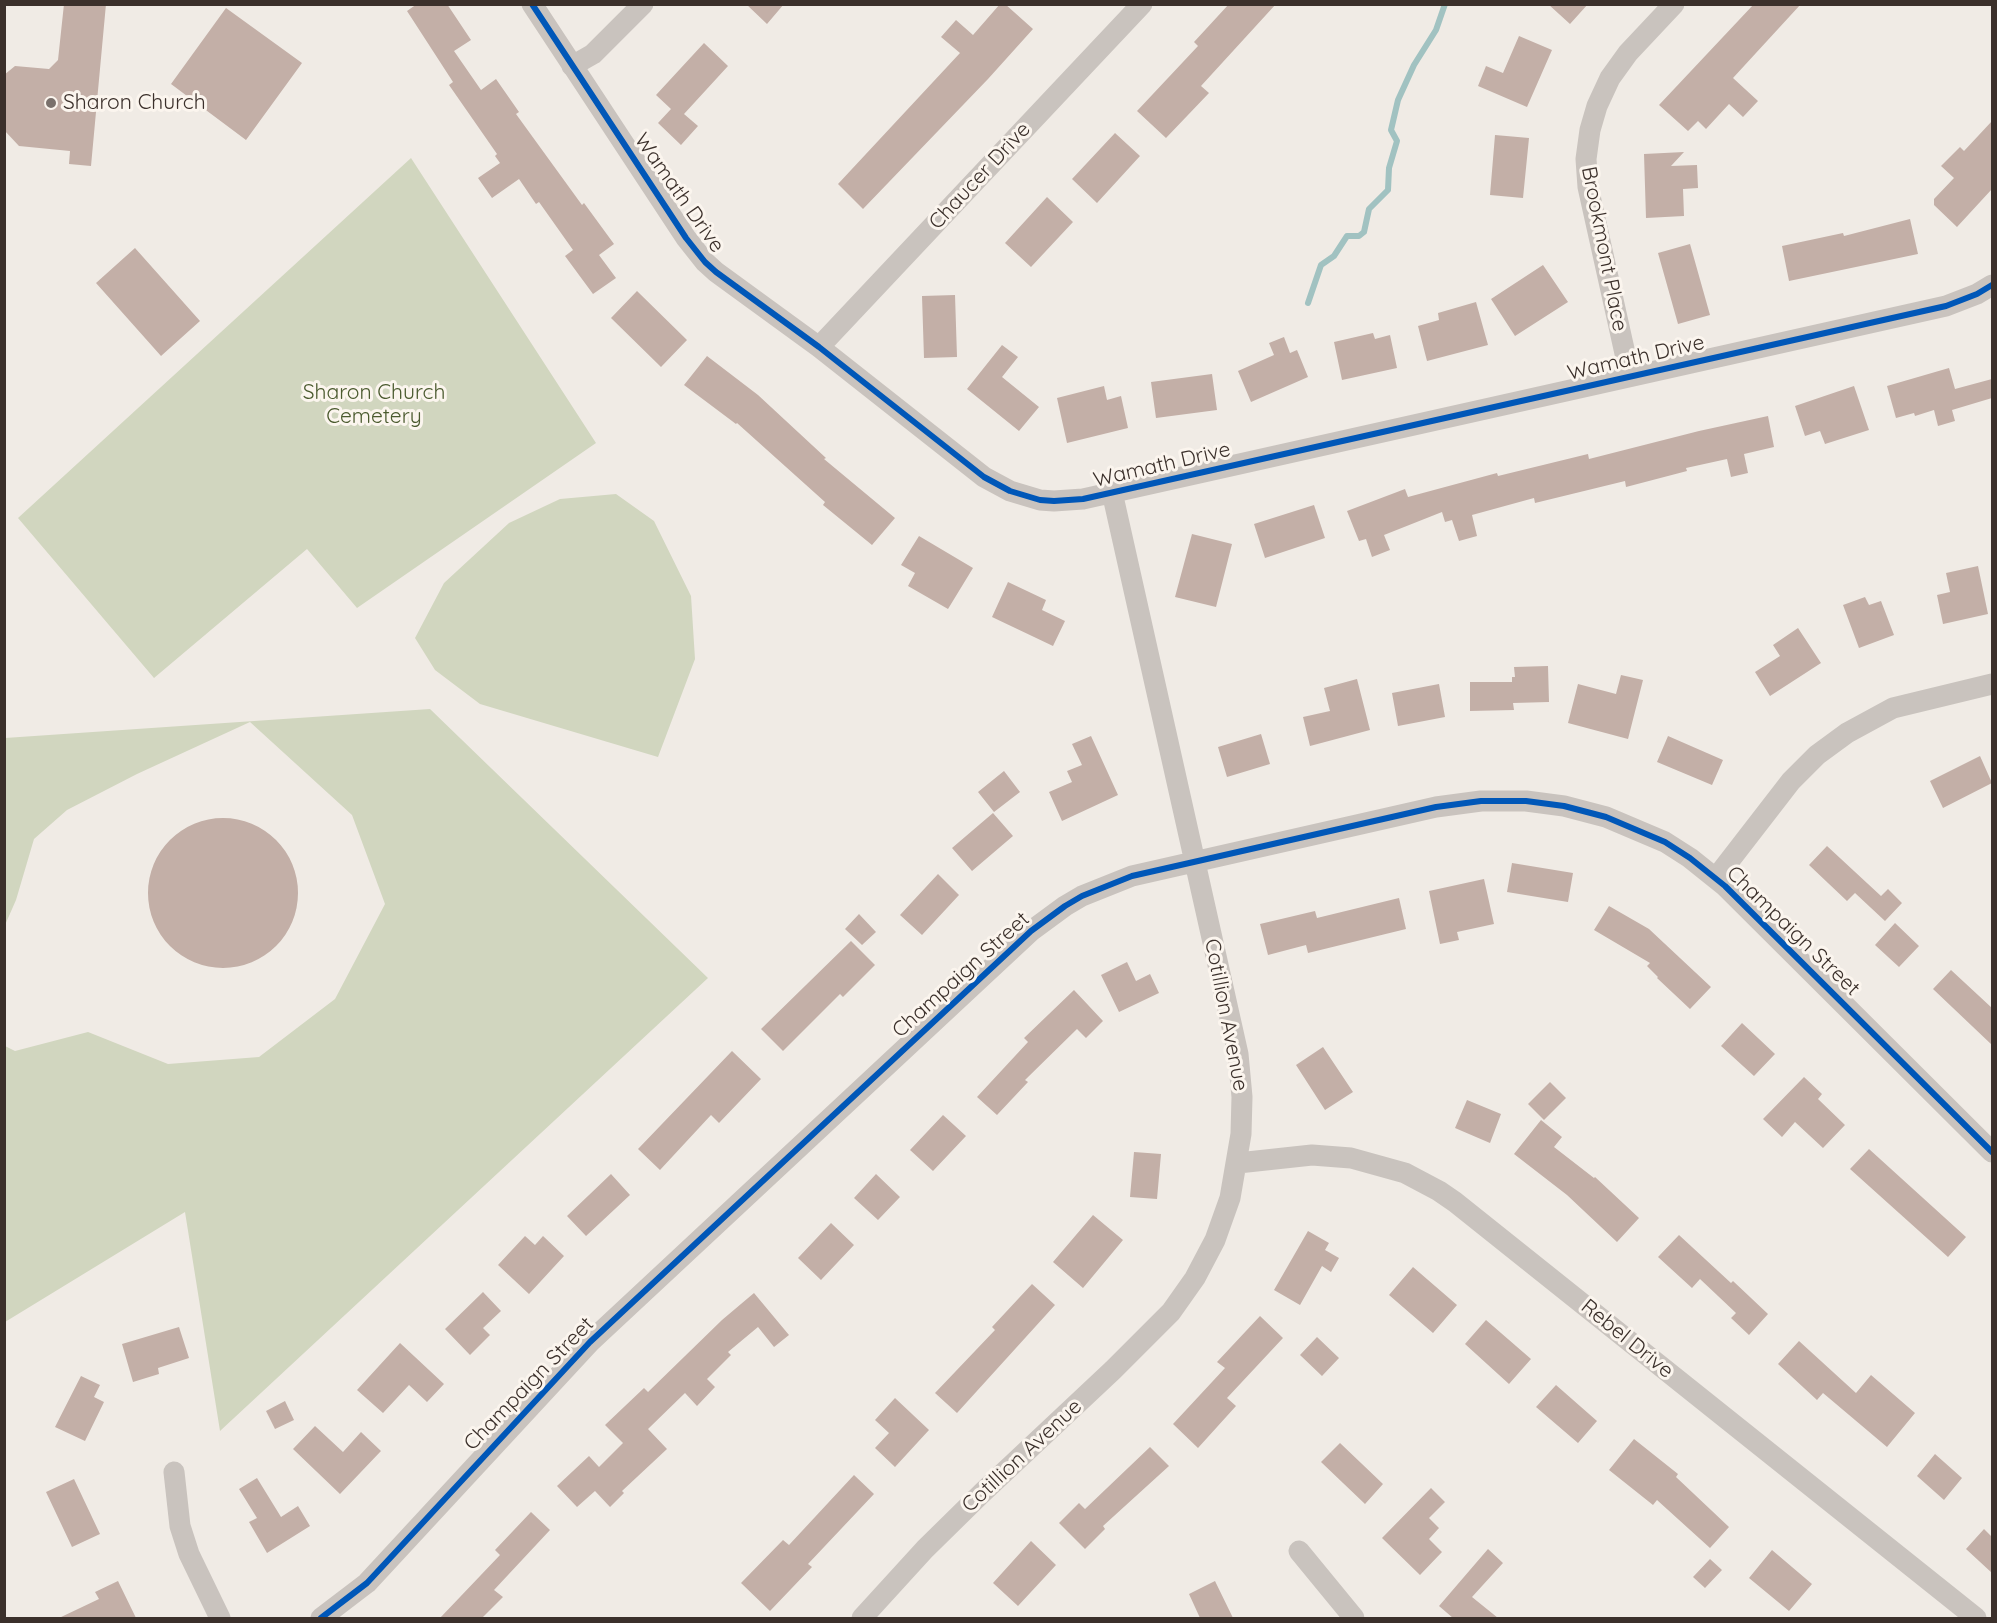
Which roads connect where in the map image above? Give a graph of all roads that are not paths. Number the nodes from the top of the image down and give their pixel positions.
1 (532, 4) edge
2 (643, 4) edge
3 (1142, 4) edge
4 (1674, 4) edge
5 (572, 66) junction
6 (1992, 285) edge
7 (819, 347) junction
8 (1630, 376) junction
9 (1112, 492) junction
10 (1992, 684) edge
11 (1194, 861) junction
12 (1716, 879) junction
13 (1992, 1152) edge
14 (1238, 1163) junction
15 (174, 1472) dead end
16 (1299, 1551) dead end
17 (220, 1618) edge
18 (321, 1618) edge
19 (862, 1618) edge
20 (1354, 1618) edge
21 (1976, 1618) edge

1 - 5 street, Wamath Drive
2 - 5 street
3 - 7 street, Chaucer Drive
4 - 8 street, Brookmont Place
5 - 7 street, Wamath Drive
6 - 8 street, Wamath Drive
7 - 9 street, Wamath Drive
8 - 9 street, Wamath Drive
9 - 11 street, Cotillion Avenue
10 - 12 street
11 - 12 street, Champaign Street
11 - 14 street, Cotillion Avenue
11 - 18 street, Champaign Street
12 - 13 street, Champaign Street
14 - 19 street, Cotillion Avenue
14 - 21 street, Rebel Drive
15 - 17 street
16 - 20 street

